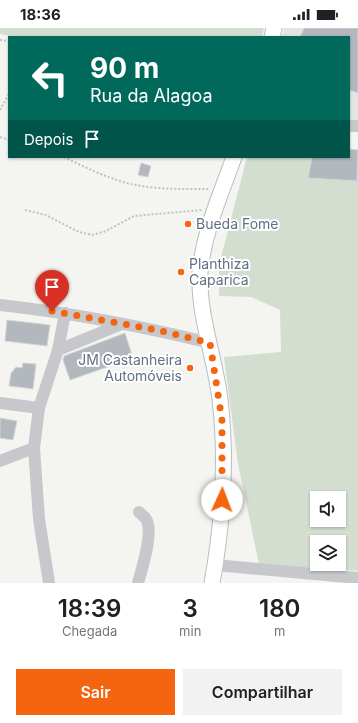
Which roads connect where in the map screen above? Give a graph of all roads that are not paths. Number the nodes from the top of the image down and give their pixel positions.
1 (234, 158) edge
2 (0, 305) edge
3 (65, 313) junction
4 (122, 324) junction
5 (210, 343) junction
6 (58, 350) junction
7 (0, 403) edge
8 (40, 408) junction
9 (34, 448) junction
10 (0, 461) edge
11 (139, 512) dead end
12 (215, 566) junction
13 (358, 578) edge
14 (340, 580) edge
15 (49, 583) edge
16 (138, 583) edge
17 (212, 583) edge

1 - 5 main road
2 - 3 street
3 - 4 street
3 - 6 street
4 - 5 street
4 - 6 street
5 - 12 main road
6 - 8 street
7 - 8 street
8 - 9 street
9 - 10 street
9 - 15 street
11 - 16 street
12 - 14 street
12 - 17 main road
13 - 14 street

